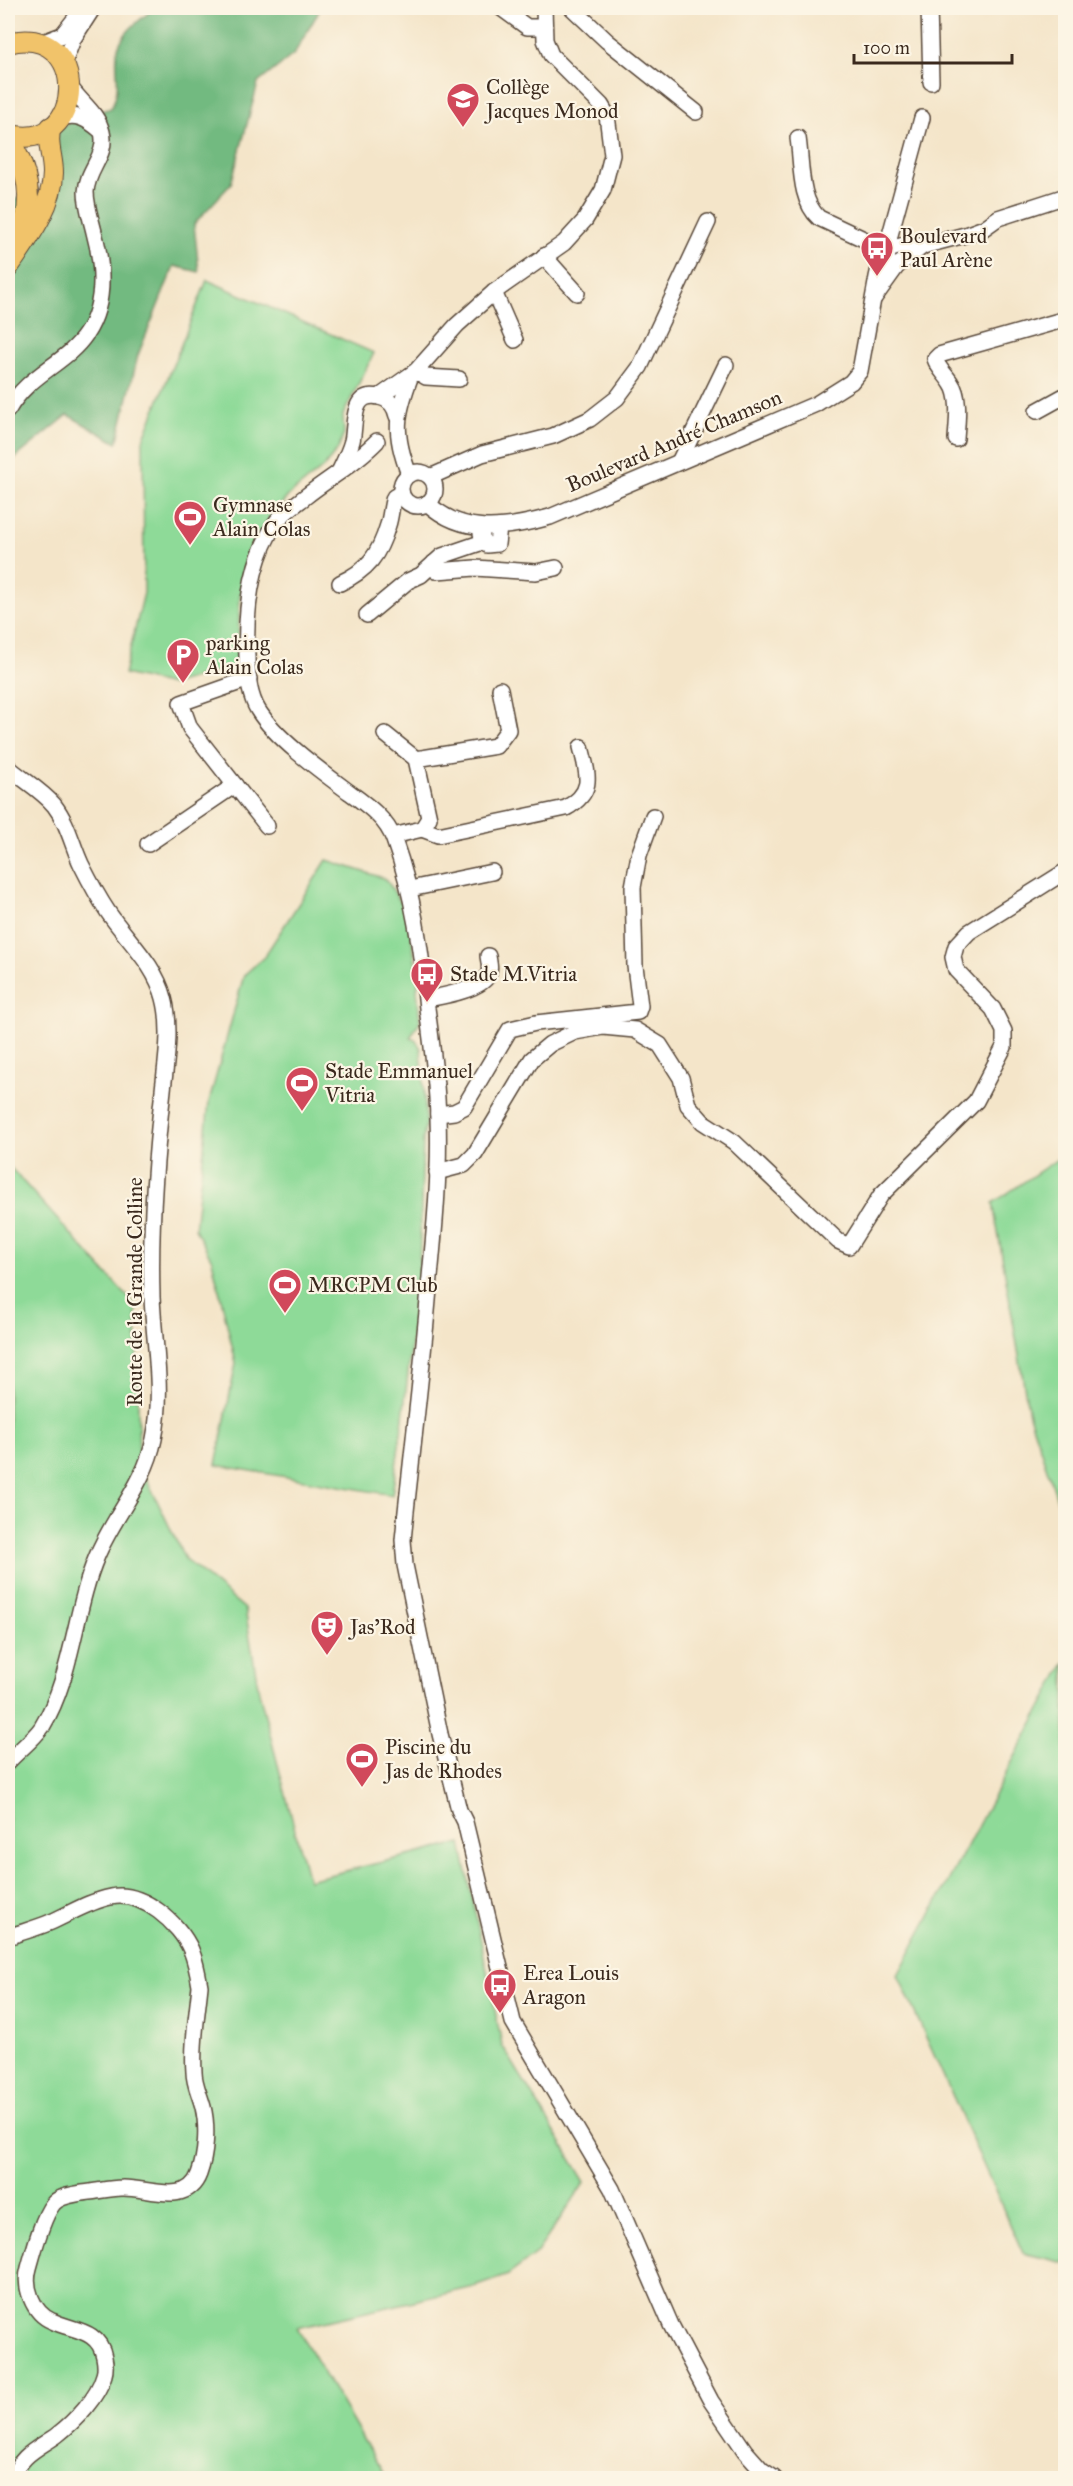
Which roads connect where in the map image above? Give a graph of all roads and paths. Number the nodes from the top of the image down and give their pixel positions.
1 (83, 8) edge
2 (93, 8) edge
3 (501, 8) edge
4 (544, 8) edge
5 (572, 8) edge
6 (929, 8) edge
7 (543, 27) junction
8 (12, 37) edge
9 (41, 43) junction
10 (64, 63) junction
11 (931, 82) dead end
12 (70, 88) junction
13 (696, 112) dead end
14 (922, 118) dead end
15 (55, 123) junction
16 (102, 132) junction
17 (8, 134) edge
18 (798, 138) dead end
19 (8, 139) edge
20 (1065, 196) edge
21 (708, 222) dead end
22 (544, 256) junction
23 (896, 256) junction
24 (8, 266) edge
25 (494, 292) junction
26 (577, 293) dead end
27 (1065, 319) edge
28 (515, 340) dead end
29 (726, 365) dead end
30 (414, 373) junction
31 (459, 380) dead end
32 (1065, 395) edge
33 (379, 397) junction
34 (8, 410) edge
35 (1037, 411) dead end
36 (397, 419) junction
37 (355, 426) junction
38 (956, 439) dead end
39 (381, 440) junction
40 (402, 456) junction
41 (680, 460) junction
42 (339, 472) junction
43 (410, 474) junction
44 (430, 477) junction
45 (401, 493) junction
46 (427, 503) junction
47 (482, 535) junction
48 (434, 563) junction
49 (556, 568) dead end
50 (340, 583) dead end
51 (368, 615) dead end
52 (249, 679) junction
53 (500, 689) dead end
54 (385, 734) dead end
55 (581, 747) dead end
56 (416, 759) junction
57 (8, 767) edge
58 (235, 785) junction
59 (653, 816) dead end
60 (267, 826) dead end
61 (422, 829) junction
62 (393, 836) junction
63 (148, 844) dead end
64 (1065, 871) edge
65 (492, 872) dead end
66 (410, 889) junction
67 (488, 956) dead end
68 (427, 999) junction
69 (438, 1114) junction
70 (437, 1172) junction
71 (8, 1761) edge
72 (8, 1937) edge
73 (763, 2476) edge
74 (15, 2478) edge

1 - 9 street
2 - 10 street
3 - 7 street
4 - 7 street
5 - 13 street
6 - 11 street
7 - 22 street
8 - 9 main road
9 - 10 main road
10 - 12 main road
12 - 15 main road
12 - 16 street
14 - 23 street
15 - 16 street
15 - 17 main road
15 - 24 main road
16 - 34 street
18 - 23 street
19 - 24 main road
20 - 23 street
21 - 44 street
22 - 25 street
22 - 26 street
23 - 41 street, Boulevard André Chamson
25 - 28 street
25 - 30 street
27 - 38 street
29 - 41 street
30 - 31 street
30 - 33 street
30 - 36 street
32 - 35 street
33 - 36 street
33 - 37 street
36 - 39 street
36 - 40 street
37 - 39 street
37 - 42 street
39 - 40 street
39 - 42 street
40 - 43 street
41 - 47 street, Boulevard André Chamson
42 - 52 street
43 - 44 street
43 - 45 street
44 - 46 street
45 - 46 street
45 - 50 street
46 - 47 street, Boulevard André Chamson
47 - 48 street
48 - 49 street
48 - 51 street
52 - 58 street
52 - 62 street
53 - 56 street
54 - 56 street
55 - 61 street
56 - 61 street
57 - 71 street, Route de la Grande Colline
58 - 60 street
58 - 63 street
59 - 69 street
61 - 62 street
62 - 66 street
64 - 70 street
65 - 66 street
66 - 68 street
67 - 68 street
68 - 69 street
69 - 70 street
70 - 73 street
72 - 74 street

